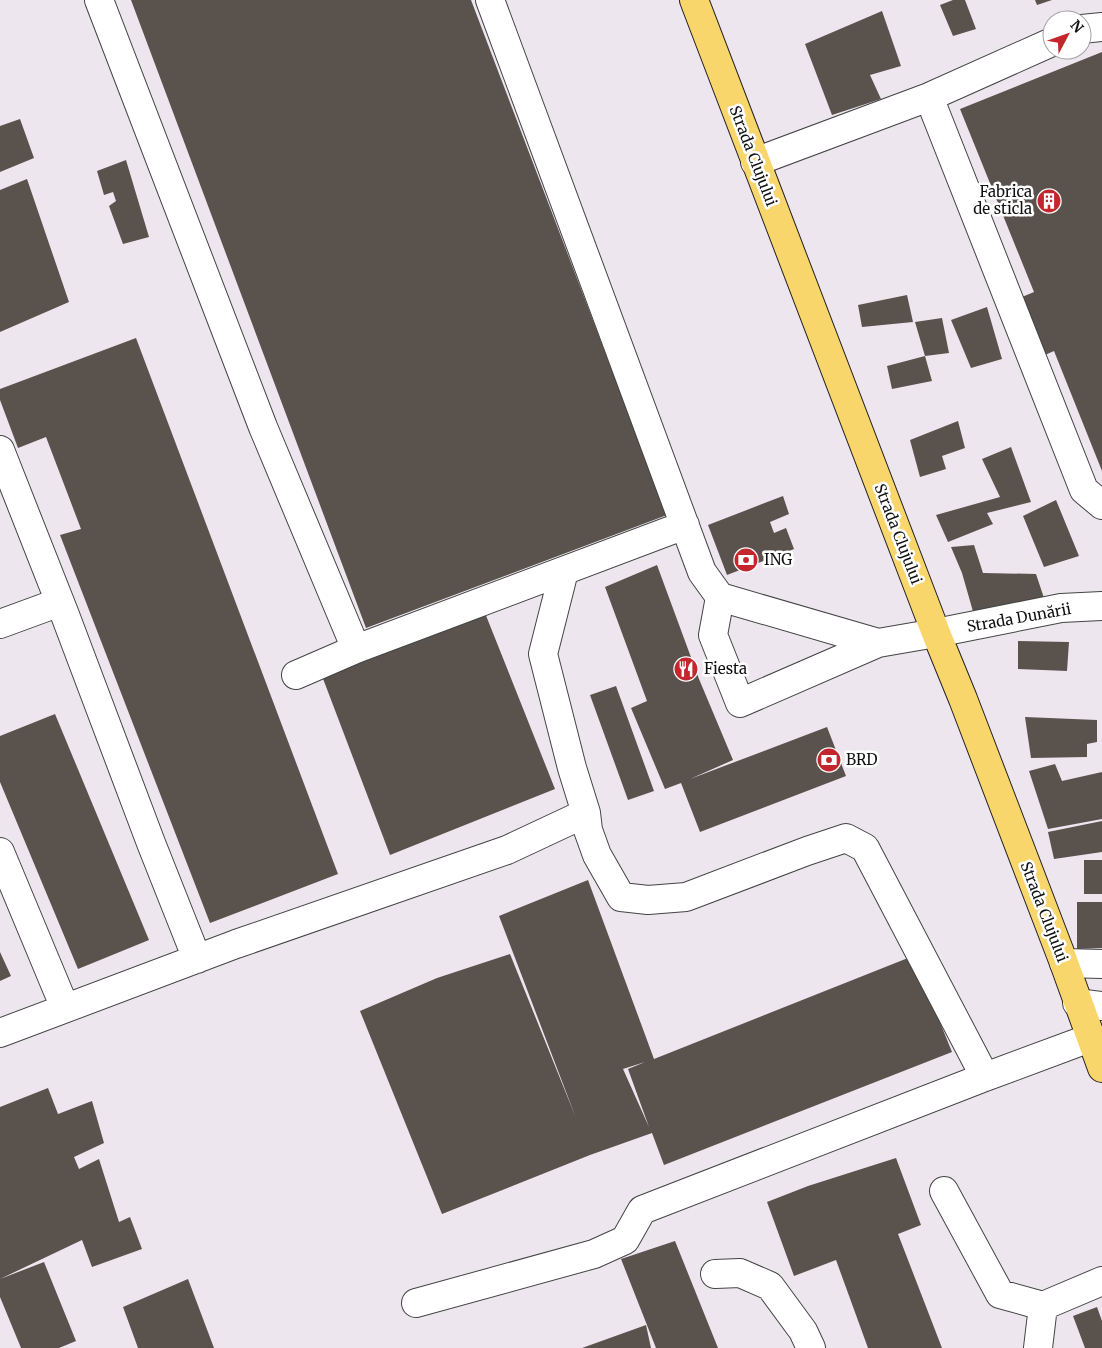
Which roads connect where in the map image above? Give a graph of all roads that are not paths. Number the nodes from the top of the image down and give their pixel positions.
1 (99, 0) edge
2 (490, 0) edge
3 (694, 0) edge
4 (1042, 47) edge
5 (930, 97) junction
6 (755, 162) junction
7 (0, 450) edge
8 (1102, 505) edge
9 (685, 525) junction
10 (564, 571) junction
11 (720, 597) junction
12 (60, 602) junction
13 (1102, 606) edge
14 (0, 624) edge
15 (936, 633) junction
16 (878, 643) junction
17 (356, 649) junction
18 (296, 675) dead end
19 (586, 813) junction
20 (0, 852) edge
21 (196, 959) junction
22 (1064, 963) junction
23 (1102, 964) edge
24 (1090, 1004) edge
25 (65, 1008) junction
26 (0, 1032) edge
27 (1090, 1038) junction
28 (1102, 1068) edge
29 (984, 1077) junction
30 (944, 1191) dead end
31 (715, 1274) dead end
32 (1102, 1281) edge
33 (416, 1303) dead end
34 (1043, 1306) junction
35 (812, 1348) edge
36 (1038, 1348) edge

1 - 17 street
2 - 9 street
3 - 6 main road, Strada Clujului
4 - 5 street
5 - 6 street
5 - 8 street
6 - 15 main road, Strada Clujului
7 - 12 street
9 - 10 street
9 - 11 street
10 - 17 street
10 - 19 street
11 - 16 street
11 - 16 street
12 - 14 street
12 - 21 street
13 - 15 street, Strada Dunării
15 - 16 street, Strada Dunării
15 - 22 main road, Strada Clujului
17 - 18 street
19 - 21 street
19 - 29 street
20 - 25 street
21 - 25 street
22 - 23 street
22 - 24 main road, Strada Clujului
24 - 27 main road, Strada Clujului
25 - 26 street
27 - 28 main road, Strada Clujului
27 - 29 street
29 - 33 street
30 - 34 street
31 - 35 street
32 - 34 street
34 - 36 street

